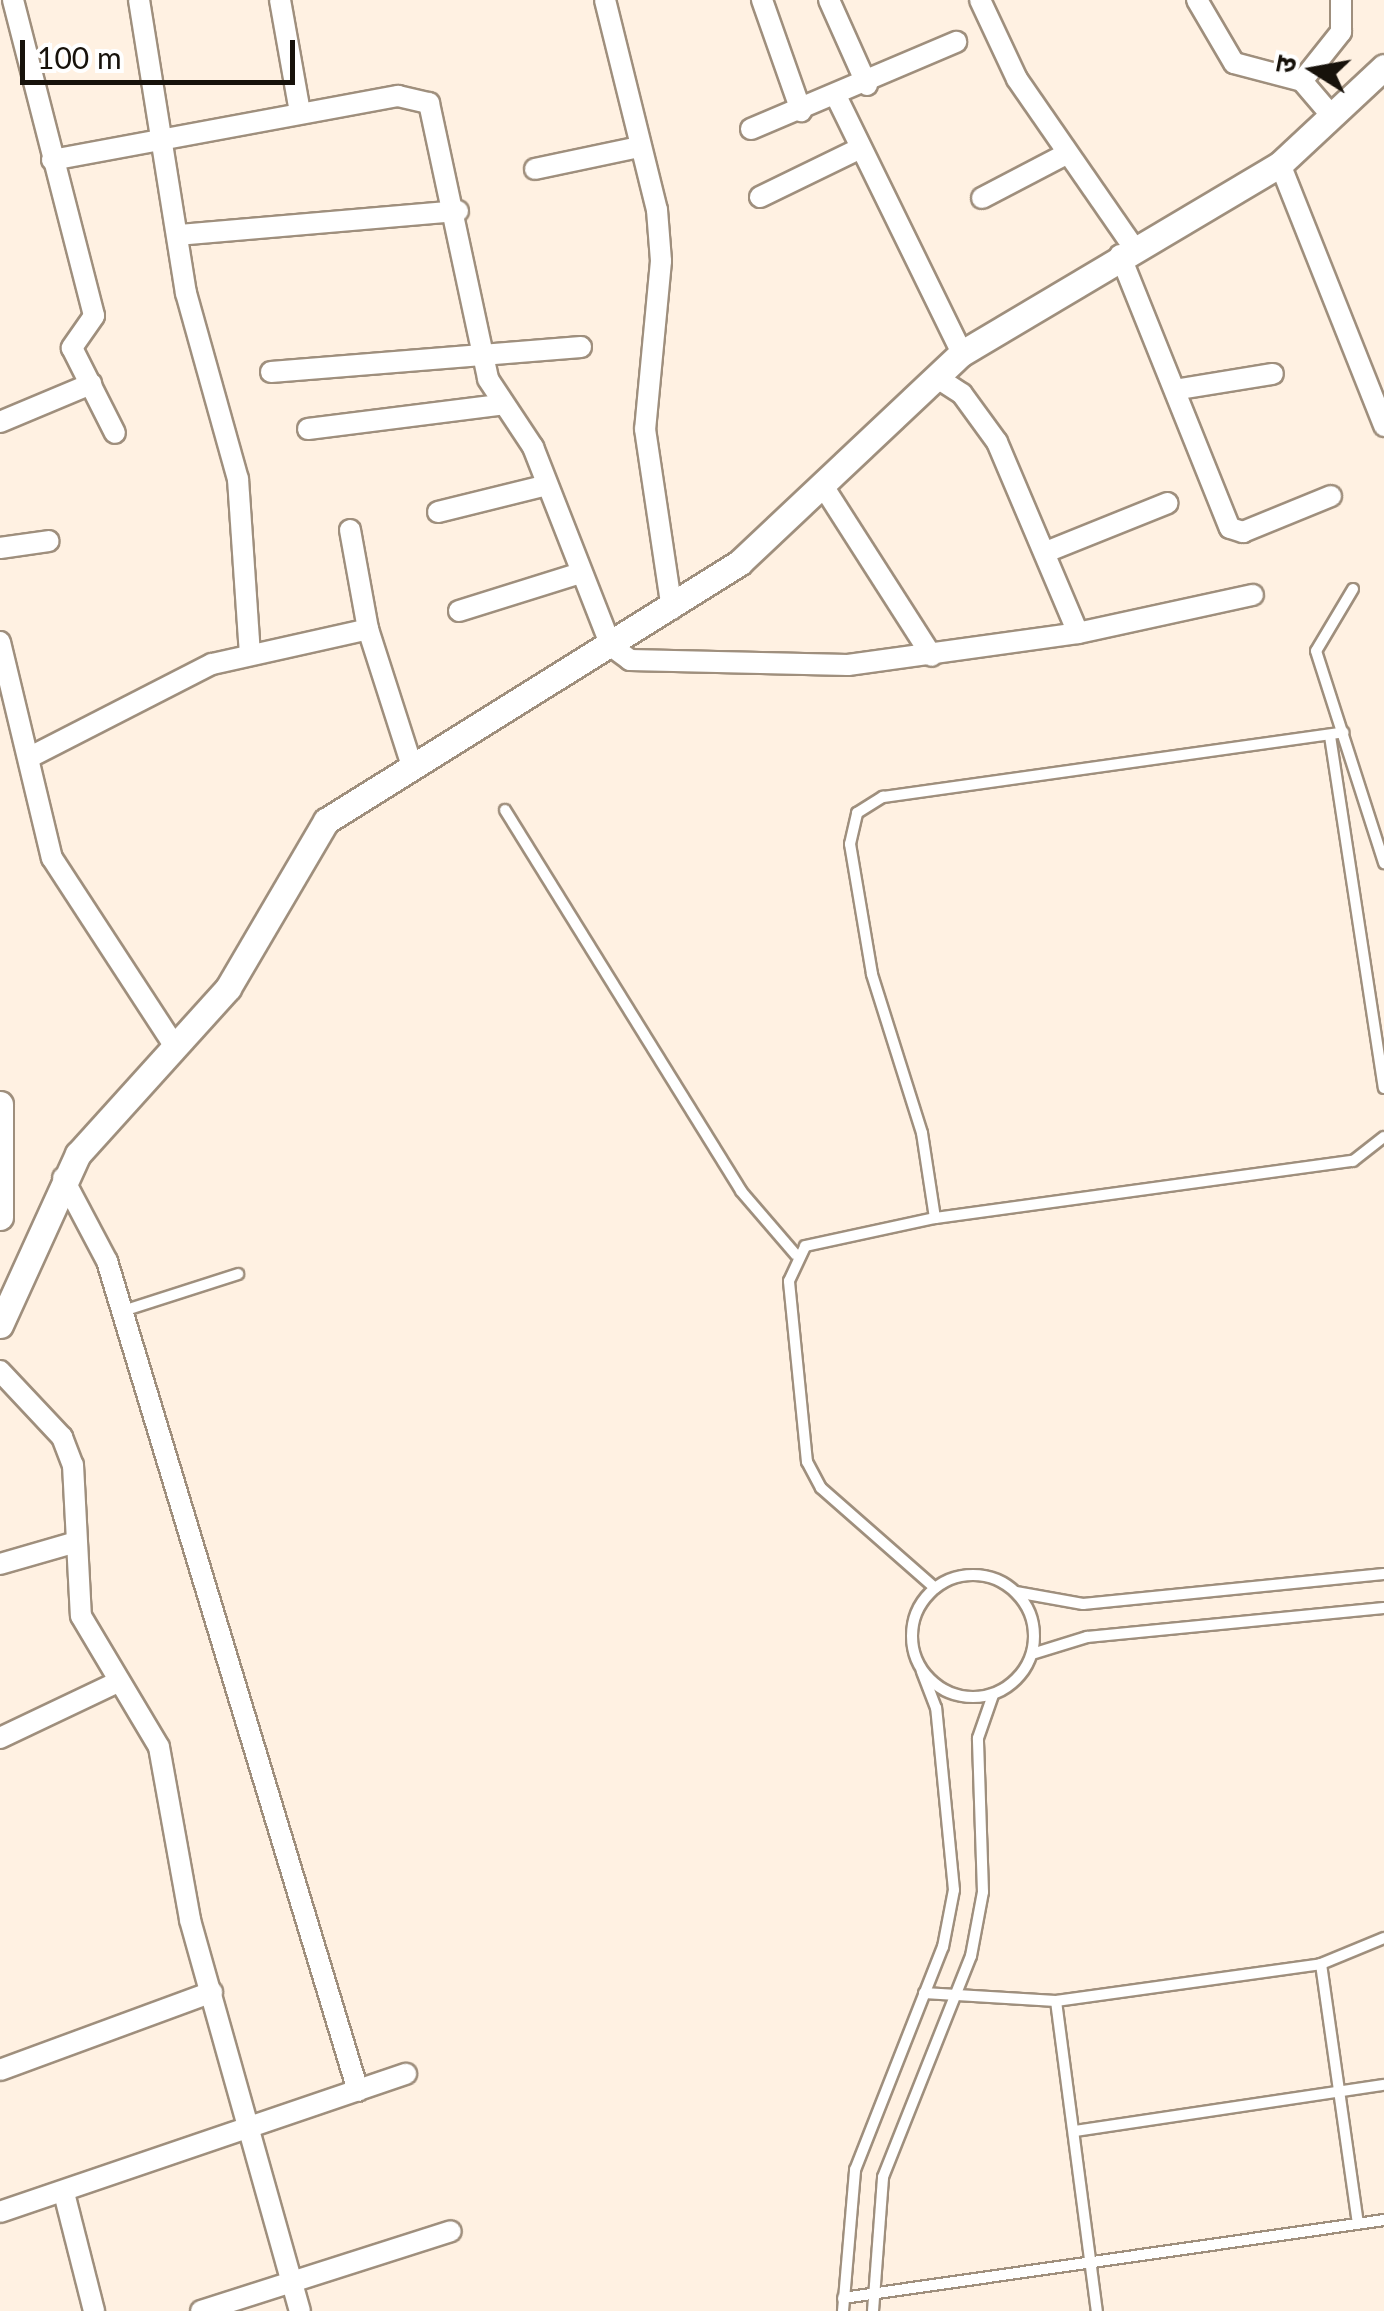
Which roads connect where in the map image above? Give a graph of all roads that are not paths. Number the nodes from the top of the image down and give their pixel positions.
1 (13, 0) edge
2 (139, 0) edge
3 (280, 0) edge
4 (605, 0) edge
5 (762, 0) edge
6 (830, 0) edge
7 (980, 0) edge
8 (1197, 0) edge
9 (1340, 0) edge
10 (956, 42) dead end
11 (1384, 66) edge
12 (1302, 82) junction
13 (867, 85) junction
14 (836, 98) junction
15 (801, 111) junction
16 (300, 112) junction
17 (1332, 116) junction
18 (751, 129) dead end
19 (162, 138) junction
20 (639, 147) junction
21 (861, 148) junction
22 (1066, 154) junction
23 (52, 160) junction
24 (1280, 164) junction
25 (534, 169) dead end
26 (760, 197) dead end
27 (982, 198) dead end
28 (458, 212) junction
29 (178, 235) junction
30 (1127, 252) junction
31 (580, 348) dead end
32 (962, 353) junction
33 (485, 354) junction
34 (271, 372) dead end
35 (1273, 374) dead end
36 (936, 377) junction
37 (91, 384) junction
38 (1180, 389) junction
39 (499, 405) junction
40 (0, 422) edge
41 (1384, 426) edge
42 (308, 429) dead end
43 (114, 433) dead end
44 (547, 484) junction
45 (825, 489) junction
46 (1331, 496) dead end
47 (1168, 504) dead end
48 (438, 512) dead end
49 (350, 530) dead end
50 (49, 541) dead end
51 (0, 548) edge
52 (1046, 552) junction
53 (577, 574) junction
54 (1352, 588) dead end
55 (1252, 595) dead end
56 (672, 609) junction
57 (459, 611) dead end
58 (368, 629) junction
59 (1078, 633) junction
60 (0, 642) edge
61 (611, 646) junction
62 (250, 654) junction
63 (932, 656) junction
64 (1342, 732) junction
65 (1330, 736) junction
66 (32, 756) junction
67 (411, 763) junction
68 (505, 810) dead end
69 (1384, 863) edge
70 (176, 1048) junction
71 (1384, 1088) edge
72 (0, 1104) edge
73 (1384, 1136) edge
74 (3, 1152) edge
75 (63, 1178) junction
76 (0, 1217) edge
77 (935, 1218) junction
78 (796, 1256) junction
79 (238, 1274) dead end
80 (123, 1311) junction
81 (0, 1325) edge
82 (0, 1371) edge
83 (76, 1542) junction
84 (0, 1564) edge
85 (1384, 1574) edge
86 (936, 1588) junction
87 (1016, 1592) junction
88 (1384, 1608) edge
89 (1032, 1654) junction
90 (922, 1672) junction
91 (118, 1682) junction
92 (993, 1695) junction
93 (0, 1738) edge
94 (1384, 1938) edge
95 (1321, 1964) junction
96 (212, 1992) junction
97 (924, 1993) junction
98 (953, 1997) junction
99 (1056, 2000) junction
100 (0, 2070) edge
101 (406, 2074) dead end
102 (1384, 2085) edge
103 (1338, 2090) junction
104 (358, 2092) junction
105 (1076, 2131) junction
106 (246, 2132) junction
107 (64, 2194) junction
108 (0, 2212) edge
109 (1384, 2220) edge
110 (1358, 2222) junction
111 (451, 2231) dead end
112 (1090, 2260) junction
113 (292, 2284) junction
114 (872, 2292) junction
115 (842, 2298) junction
116 (94, 2311) edge
117 (200, 2311) edge
118 (300, 2311) edge
119 (843, 2311) edge
120 (872, 2311) edge
121 (1097, 2311) edge

1 - 23 street
2 - 19 street
3 - 16 street
4 - 20 street
5 - 15 street
6 - 13 street
7 - 22 street
8 - 12 street
9 - 12 street
10 - 13 street
11 - 17 street
12 - 17 street
13 - 14 street
14 - 15 street
14 - 21 street
15 - 18 street
16 - 19 street
16 - 28 street
17 - 24 street
19 - 23 street
19 - 29 street
20 - 25 street
20 - 56 street
21 - 26 street
21 - 32 street
22 - 27 street
22 - 30 street
23 - 37 street
24 - 30 street
24 - 41 street
28 - 29 street
28 - 33 street
29 - 62 street
30 - 32 street
30 - 38 street
31 - 33 street
32 - 36 street
33 - 34 street
33 - 39 street
35 - 38 street
36 - 45 street
36 - 52 street
37 - 40 street
37 - 43 street
38 - 46 street
39 - 42 street
39 - 44 street
44 - 48 street
44 - 53 street
45 - 56 street
45 - 63 street
47 - 52 street
49 - 58 street
50 - 51 street
52 - 59 street
53 - 57 street
53 - 61 street
54 - 64 lane
55 - 59 street
56 - 61 street
58 - 62 street
58 - 67 street
59 - 63 street
60 - 66 street
61 - 63 street
61 - 67 street
62 - 66 street
64 - 65 lane
64 - 69 lane
65 - 71 lane
65 - 77 lane
66 - 70 street
67 - 70 street
68 - 78 lane
70 - 75 street
72 - 74 street
73 - 77 lane
74 - 76 street
75 - 80 street
75 - 81 street
77 - 78 lane
78 - 86 lane
79 - 80 lane
80 - 104 street
82 - 83 street
83 - 84 street
83 - 91 street
85 - 87 lane
86 - 87 lane
86 - 90 lane
87 - 89 lane
88 - 89 lane
89 - 92 lane
90 - 92 lane
90 - 97 lane
91 - 93 street
91 - 96 street
92 - 98 lane
94 - 95 lane
95 - 99 lane
95 - 103 lane
96 - 100 street
96 - 106 street
97 - 98 lane
97 - 115 lane
98 - 99 lane
98 - 114 lane
99 - 105 lane
101 - 104 street
102 - 103 lane
103 - 105 lane
103 - 110 lane
104 - 106 street
105 - 112 lane
106 - 107 street
106 - 113 street
107 - 108 street
107 - 116 street
109 - 110 lane
110 - 112 lane
111 - 113 street
112 - 114 lane
112 - 121 lane
113 - 117 street
113 - 118 street
114 - 115 lane
114 - 120 lane
115 - 119 lane

